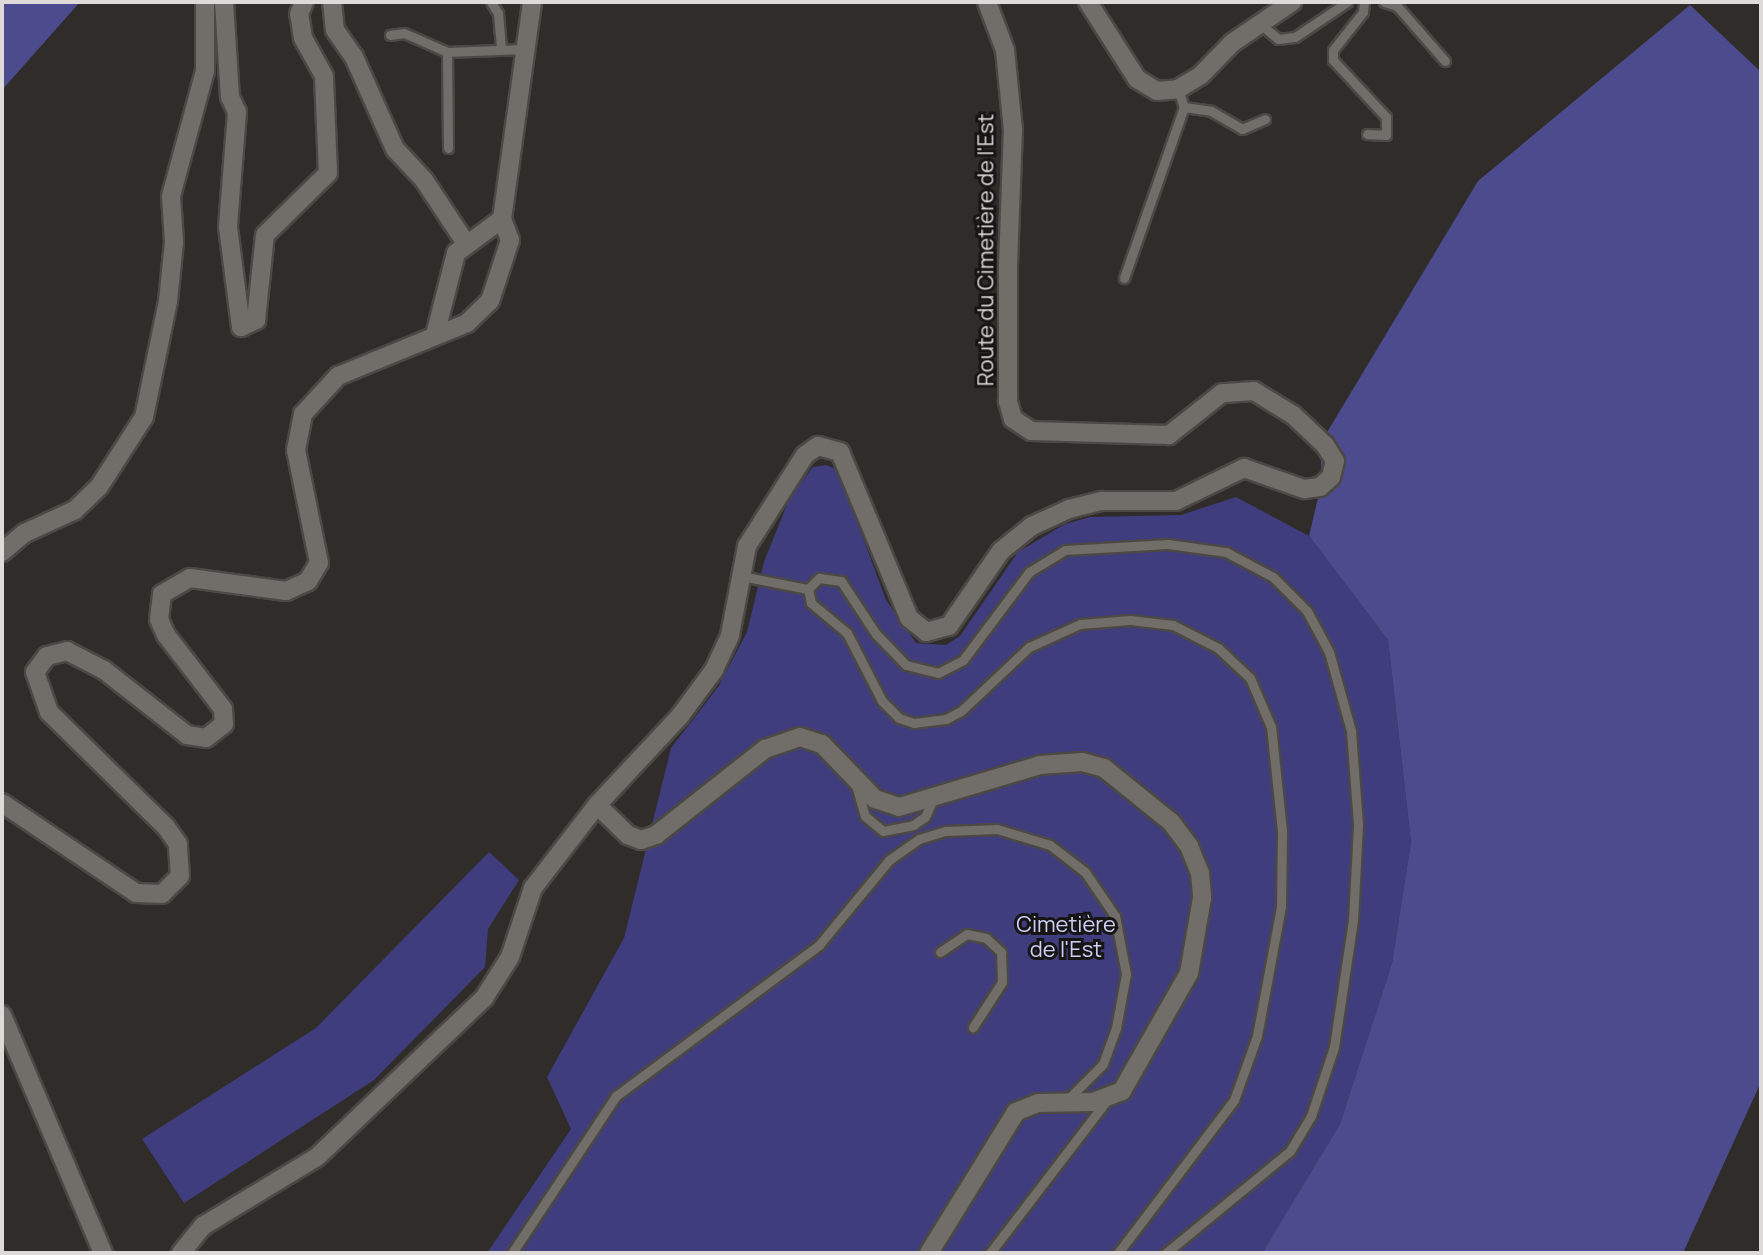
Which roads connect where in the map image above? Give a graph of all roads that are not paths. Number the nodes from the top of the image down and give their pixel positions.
1 (205, 2) edge
2 (224, 2) edge
3 (304, 2) edge
4 (332, 2) edge
5 (491, 2) edge
6 (532, 2) edge
7 (987, 2) edge
8 (1088, 2) edge
9 (1292, 2) edge
10 (1347, 2) edge
11 (1364, 2) edge
12 (1384, 2) edge
13 (1259, 23) junction
14 (390, 35) dead end
15 (501, 49) junction
16 (524, 49) junction
17 (447, 52) junction
18 (1445, 61) dead end
19 (1181, 98) junction
20 (1265, 119) dead end
21 (1367, 134) dead end
22 (448, 148) dead end
23 (502, 219) junction
24 (465, 242) junction
25 (1124, 278) dead end
26 (435, 335) junction
27 (2, 552) edge
28 (739, 576) junction
29 (808, 589) junction
30 (856, 782) junction
31 (932, 801) junction
32 (2, 803) edge
33 (597, 805) junction
34 (940, 952) dead end
35 (2, 1015) edge
36 (973, 1027) dead end
37 (1109, 1098) junction
38 (1065, 1102) junction
39 (103, 1253) edge
40 (181, 1253) edge
41 (512, 1253) edge
42 (929, 1253) edge
43 (990, 1253) edge
44 (1118, 1253) edge
45 (1166, 1253) edge

1 - 27 street
2 - 3 street
4 - 24 street
5 - 15 lane
6 - 16 street
7 - 28 street, Route du Cimetière de l'Est
8 - 19 street
9 - 13 street
10 - 13 lane
11 - 21 lane
12 - 18 lane
13 - 19 street
14 - 17 lane
15 - 16 lane
15 - 17 lane
16 - 23 street
17 - 22 lane
19 - 20 lane
19 - 25 lane
23 - 24 street
23 - 26 street
24 - 26 street
26 - 32 street
28 - 29 lane
28 - 33 street, Route du Cimetière de l'Est
29 - 44 lane
29 - 45 lane
30 - 31 street
30 - 31 lane
30 - 33 street
31 - 37 street
33 - 40 street, Route du Cimetière de l'Est
34 - 36 lane
35 - 39 street
37 - 38 street
37 - 43 lane
38 - 41 lane
38 - 42 street

